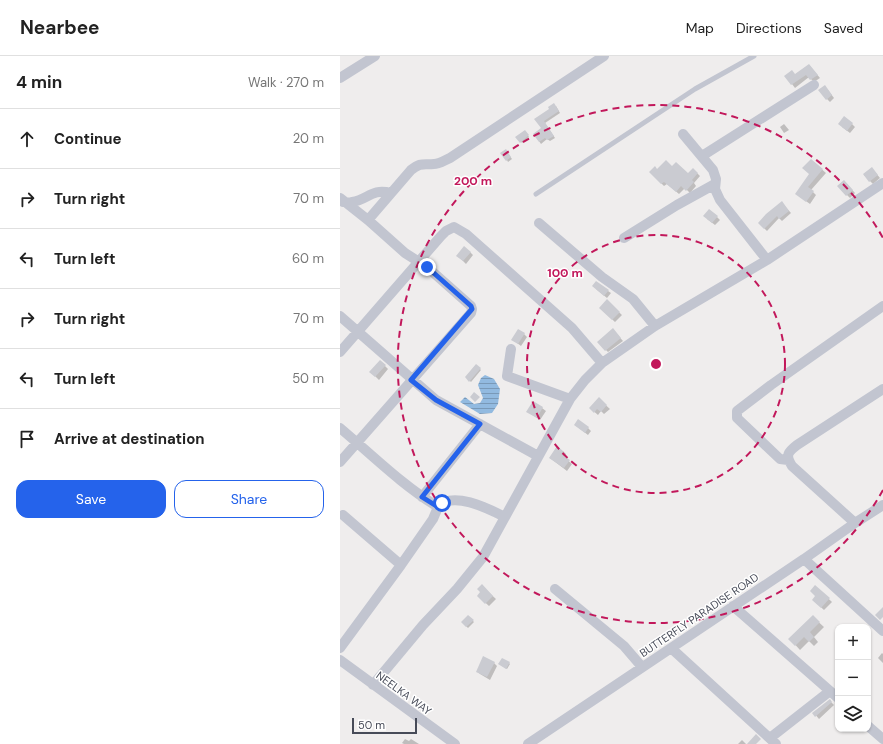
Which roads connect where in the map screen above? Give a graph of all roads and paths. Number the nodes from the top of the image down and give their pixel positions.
1 (375, 56) edge
2 (604, 56) edge
3 (754, 56) edge
4 (341, 75) edge
5 (814, 86) dead end
6 (683, 134) dead end
7 (702, 156) junction
8 (883, 183) edge
9 (715, 184) junction
10 (391, 193) junction
11 (536, 194) dead end
12 (341, 201) edge
13 (368, 220) junction
14 (539, 223) dead end
15 (624, 238) dead end
16 (767, 260) junction
17 (419, 262) junction
18 (883, 306) edge
19 (340, 316) edge
20 (655, 326) junction
21 (358, 332) junction
22 (511, 349) dead end
23 (340, 352) edge
24 (602, 363) junction
25 (411, 380) junction
26 (883, 389) edge
27 (570, 399) junction
28 (480, 424) junction
29 (340, 428) edge
30 (357, 443) junction
31 (538, 456) junction
32 (788, 460) junction
33 (340, 462) edge
34 (422, 497) junction
35 (883, 505) edge
36 (438, 507) junction
37 (343, 515) dead end
38 (505, 517) junction
39 (855, 522) junction
40 (804, 559) junction
41 (401, 565) junction
42 (556, 589) dead end
43 (733, 606) junction
44 (883, 631) edge
45 (340, 648) edge
46 (671, 648) junction
47 (340, 660) edge
48 (642, 667) junction
49 (373, 685) junction
50 (830, 691) junction
51 (836, 696) edge
52 (871, 729) edge
53 (883, 740) edge
54 (773, 741) edge
55 (455, 744) edge
56 (528, 744) edge

1 - 4 street
2 - 10 street
3 - 11 lane
5 - 7 street
6 - 7 street
7 - 9 street
8 - 16 street
9 - 15 street
9 - 16 street
10 - 12 street
10 - 13 street
12 - 13 street
13 - 17 street
14 - 20 street
16 - 20 street
17 - 21 street
17 - 24 street
17 - 25 street
18 - 32 street
19 - 21 street
20 - 24 street
21 - 23 street
21 - 25 street
22 - 27 street
24 - 27 street
25 - 28 street
25 - 30 street
26 - 32 street
27 - 31 street
28 - 31 street
28 - 34 street
29 - 30 street
30 - 33 street
30 - 34 street
31 - 38 street
32 - 39 street
34 - 36 street
35 - 39 street, BUTTERFLY PARADISE ROAD
36 - 38 street
36 - 41 street
37 - 41 street
38 - 49 street
39 - 40 street, BUTTERFLY PARADISE ROAD
40 - 43 street, BUTTERFLY PARADISE ROAD
40 - 44 street
41 - 45 street
42 - 48 street
43 - 46 street, BUTTERFLY PARADISE ROAD
43 - 50 street
46 - 48 street, BUTTERFLY PARADISE ROAD
46 - 54 street
47 - 49 street, NEELKA WAY
48 - 56 street, BUTTERFLY PARADISE ROAD
49 - 55 street, NEELKA WAY
50 - 51 street
50 - 54 street
52 - 53 street

